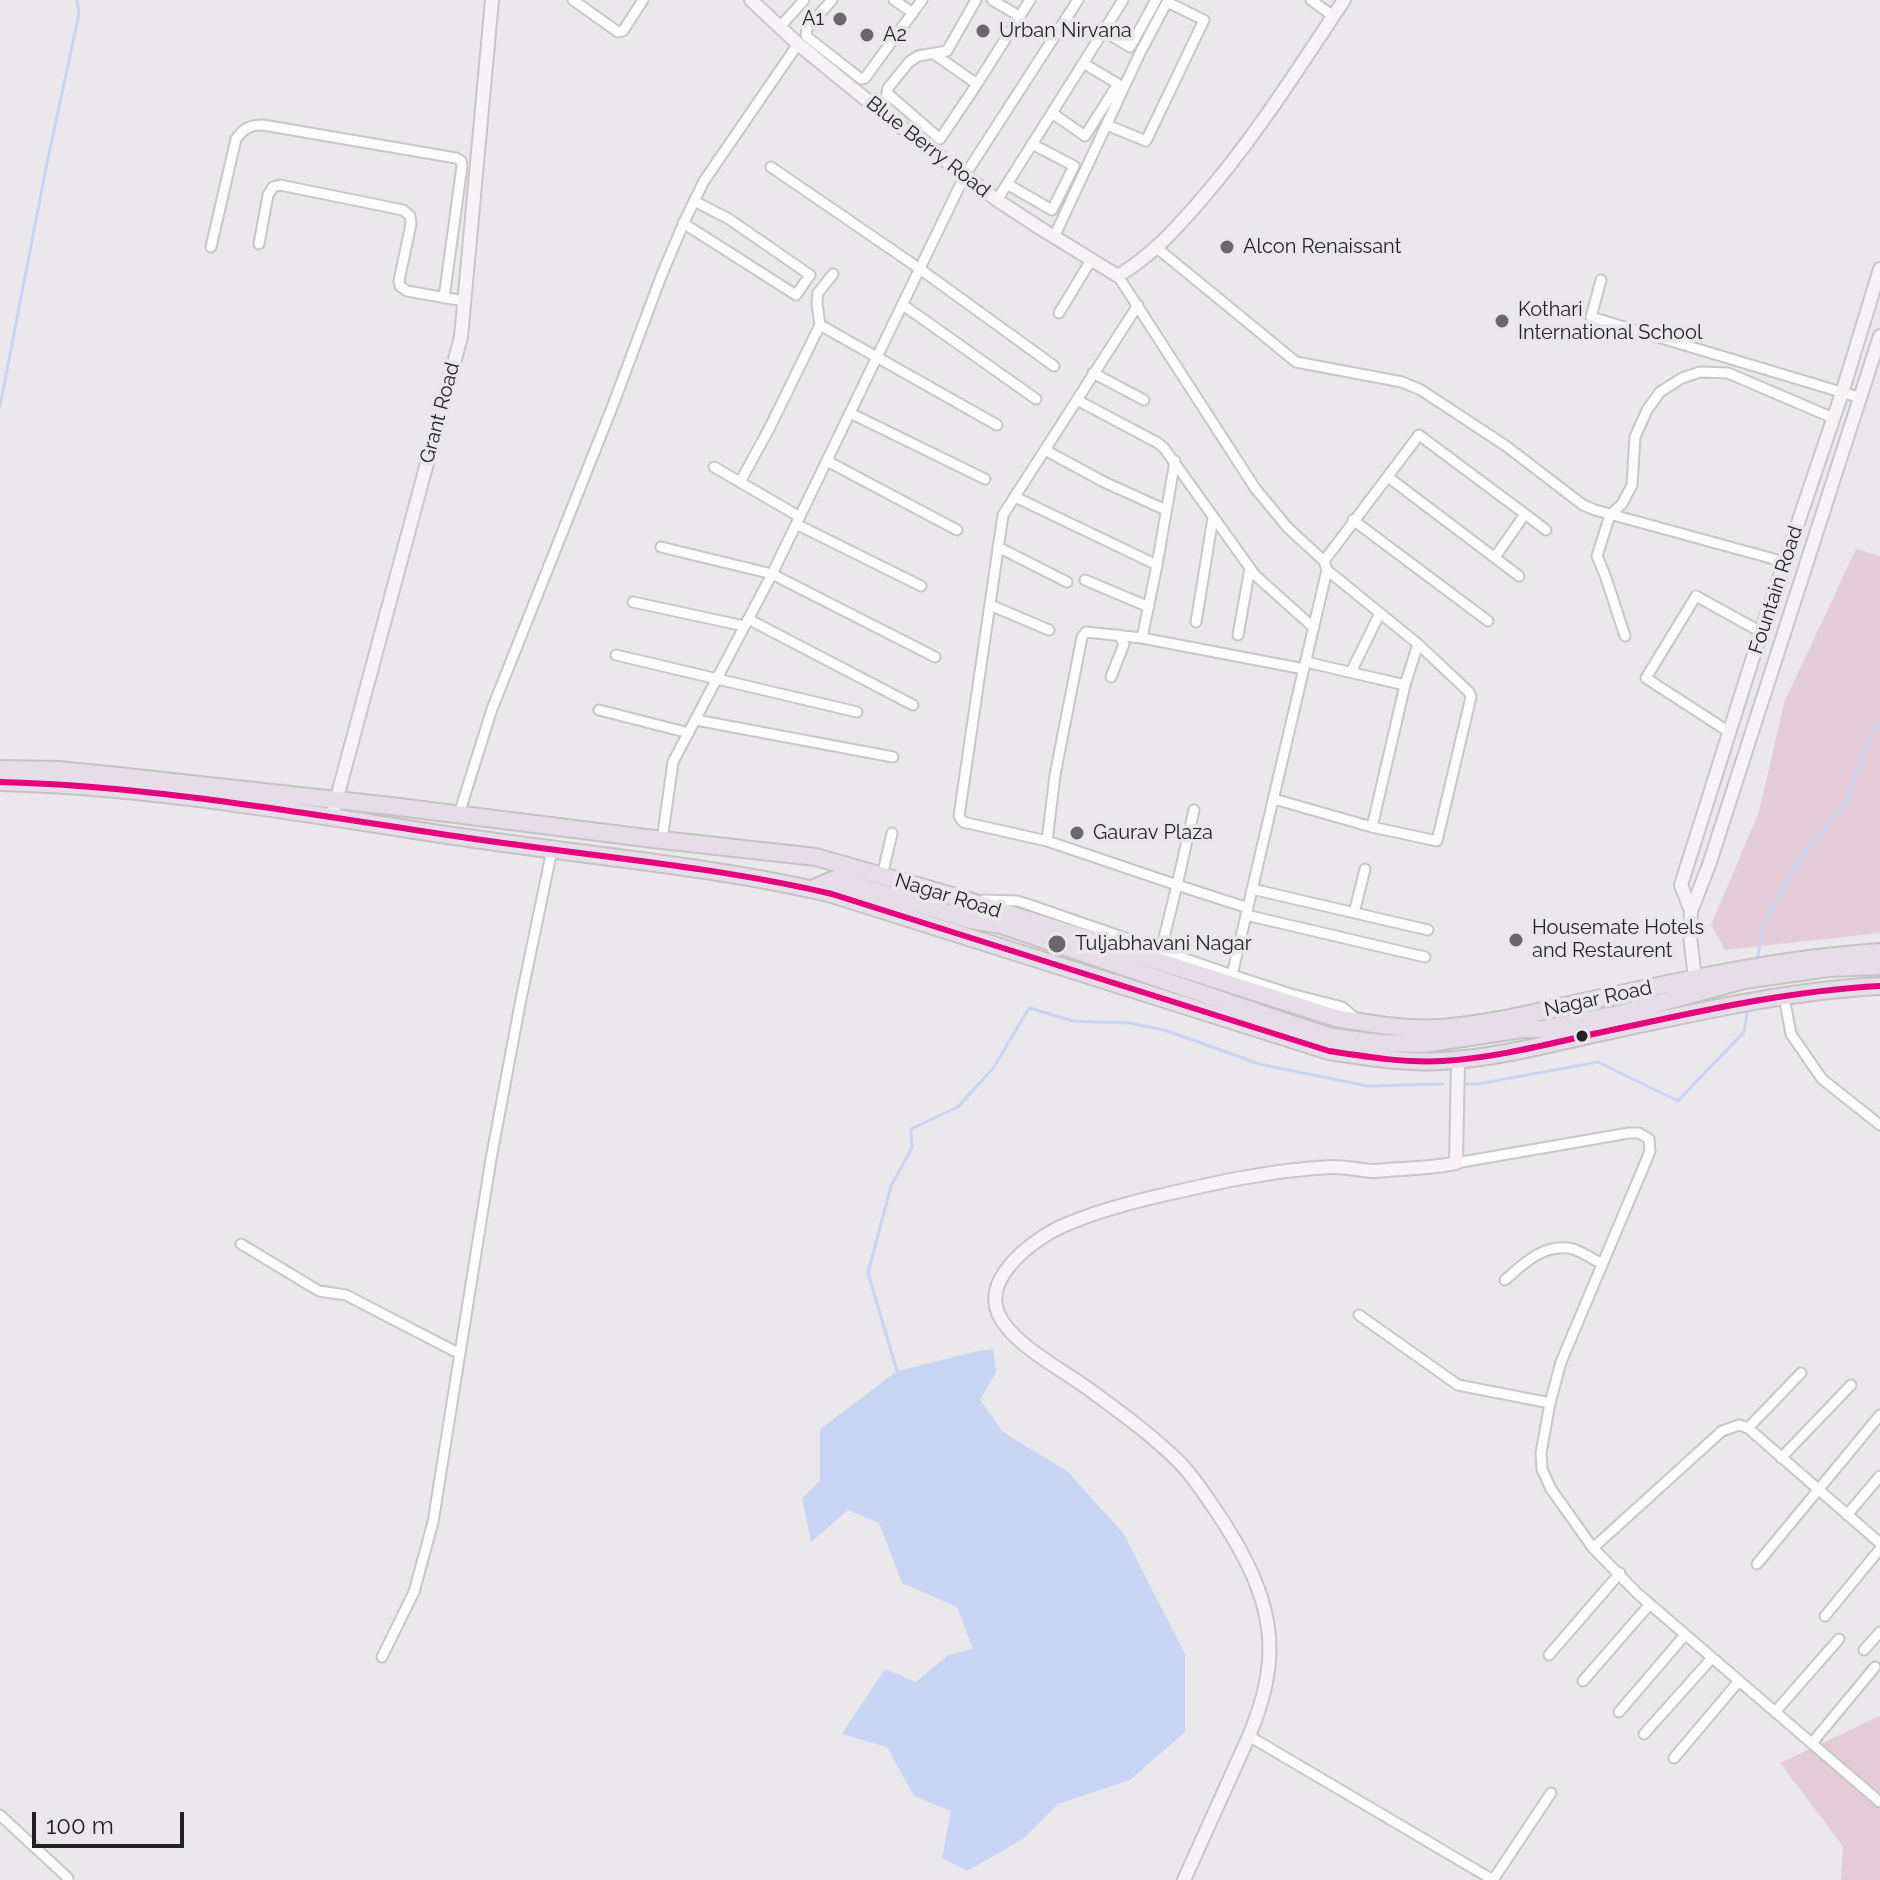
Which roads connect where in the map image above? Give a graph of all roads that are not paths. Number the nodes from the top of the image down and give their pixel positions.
1 (492, 0) edge
2 (573, 0) edge
3 (643, 0) edge
4 (751, 0) edge
5 (804, 0) edge
6 (832, 0) edge
7 (894, 0) edge
8 (922, 0) edge
9 (976, 0) edge
10 (992, 0) edge
11 (1030, 0) edge
12 (1078, 0) edge
13 (1123, 0) edge
14 (1156, 0) edge
15 (1311, 0) edge
16 (1344, 0) edge
17 (913, 13) junction
18 (1019, 16) junction
19 (1333, 16) junction
20 (780, 27) junction
21 (1103, 31) junction
22 (798, 44) junction
23 (934, 54) junction
24 (1083, 63) junction
25 (977, 84) junction
26 (887, 93) junction
27 (877, 108) junction
28 (1052, 113) junction
29 (1107, 125) junction
30 (1032, 144) junction
31 (771, 167) dead end
32 (965, 175) junction
33 (1007, 184) junction
34 (997, 200) junction
35 (694, 201) junction
36 (683, 223) junction
37 (1054, 237) junction
38 (259, 244) dead end
39 (211, 247) dead end
40 (1157, 248) junction
41 (1091, 260) junction
42 (920, 269) junction
43 (1880, 269) edge
44 (833, 274) dead end
45 (1118, 276) junction
46 (1601, 280) dead end
47 (444, 298) junction
48 (464, 301) junction
49 (903, 305) junction
50 (1138, 305) junction
51 (1059, 313) dead end
52 (820, 325) junction
53 (1880, 336) edge
54 (877, 358) junction
55 (1054, 366) dead end
56 (1093, 373) junction
57 (1842, 393) junction
58 (1861, 398) junction
59 (1036, 399) dead end
60 (1077, 400) junction
61 (1144, 400) dead end
62 (850, 413) junction
63 (1833, 418) junction
64 (997, 425) dead end
65 (1045, 450) junction
66 (827, 461) junction
67 (1175, 461) junction
68 (714, 467) dead end
69 (1388, 477) junction
70 (985, 479) dead end
71 (740, 482) junction
72 (1015, 497) junction
73 (1166, 510) junction
74 (1525, 514) junction
75 (1610, 515) junction
76 (1213, 518) junction
77 (798, 520) junction
78 (1353, 520) junction
79 (957, 530) dead end
80 (1546, 530) dead end
81 (661, 547) dead end
82 (998, 547) junction
83 (1495, 557) junction
84 (1785, 562) junction
85 (1157, 565) junction
86 (1326, 565) junction
87 (1250, 568) junction
88 (772, 574) junction
89 (1519, 576) dead end
90 (1085, 580) dead end
91 (1067, 582) dead end
92 (921, 586) dead end
93 (633, 602) dead end
94 (990, 605) junction
95 (1149, 607) junction
96 (1380, 613) junction
97 (1488, 621) dead end
98 (746, 622) junction
99 (1196, 622) dead end
100 (1764, 626) junction
101 (1314, 628) junction
102 (1786, 628) junction
103 (1049, 630) dead end
104 (1119, 635) junction
105 (1238, 635) dead end
106 (1625, 636) dead end
107 (1142, 638) junction
108 (1418, 644) junction
109 (616, 655) dead end
110 (935, 657) dead end
111 (1305, 666) junction
112 (1351, 672) junction
113 (1111, 677) dead end
114 (717, 679) junction
115 (1405, 685) junction
116 (913, 705) dead end
117 (599, 710) dead end
118 (857, 712) dead end
119 (696, 720) junction
120 (1729, 732) junction
121 (689, 733) junction
122 (893, 757) dead end
123 (0, 769) edge
124 (0, 782) edge
125 (1274, 799) junction
126 (334, 808) junction
127 (1194, 810) dead end
128 (459, 814) junction
129 (1372, 827) junction
130 (892, 833) dead end
131 (662, 840) junction
132 (1047, 841) junction
133 (552, 850) junction
134 (804, 856) junction
135 (1365, 869) dead end
136 (882, 876) junction
137 (1177, 885) junction
138 (806, 887) junction
139 (1252, 889) junction
140 (963, 899) junction
141 (1247, 911) junction
142 (1691, 911) junction
143 (1354, 913) junction
144 (1428, 930) dead end
145 (1161, 950) junction
146 (1880, 952) edge
147 (1425, 957) dead end
148 (1880, 966) edge
149 (1754, 973) junction
150 (1232, 975) junction
151 (1697, 985) junction
152 (1880, 986) edge
153 (1784, 997) junction
154 (1672, 1017) junction
155 (1361, 1023) junction
156 (1458, 1060) junction
157 (1880, 1125) edge
158 (1456, 1163) junction
159 (241, 1244) dead end
160 (1602, 1264) junction
161 (1505, 1280) dead end
162 (1359, 1315) dead end
163 (460, 1354) junction
164 (1801, 1373) dead end
165 (1851, 1385) dead end
166 (1550, 1403) junction
167 (1880, 1415) edge
168 (1748, 1428) junction
169 (1781, 1458) junction
170 (1880, 1476) edge
171 (1818, 1489) junction
172 (1847, 1515) junction
173 (1880, 1546) edge
174 (1593, 1548) junction
175 (1757, 1564) dead end
176 (1619, 1574) junction
177 (1650, 1604) junction
178 (1825, 1616) dead end
179 (1880, 1632) edge
180 (1685, 1635) junction
181 (1839, 1639) dead end
182 (1864, 1650) dead end
183 (1549, 1655) dead end
184 (382, 1657) dead end
185 (1712, 1658) junction
186 (1875, 1667) dead end
187 (1583, 1681) dead end
188 (1739, 1681) junction
189 (1619, 1712) dead end
190 (1775, 1712) junction
191 (1644, 1734) dead end
192 (1249, 1736) junction
193 (1812, 1743) junction
194 (1674, 1758) dead end
195 (1551, 1793) dead end
196 (1880, 1802) edge
197 (0, 1815) edge
198 (68, 1878) edge
199 (1184, 1880) edge
200 (1493, 1880) edge

1 - 48 street, Grant Road
2 - 3 street
4 - 20 street, Blue Berry Road
5 - 20 street
6 - 17 street
7 - 17 street
8 - 17 street
9 - 23 street
10 - 18 street
11 - 18 street
12 - 32 street
13 - 21 street
14 - 21 street
15 - 19 street
16 - 19 street
18 - 25 street
19 - 40 street
20 - 22 street, Blue Berry Road
21 - 24 street
22 - 27 street, Blue Berry Road
22 - 35 street
23 - 25 street
23 - 26 street
24 - 28 street
24 - 28 street
25 - 26 street
26 - 27 street
27 - 32 street, Blue Berry Road
28 - 30 street
29 - 29 street
29 - 37 street
30 - 33 street
30 - 33 street
31 - 42 street
32 - 34 street, Blue Berry Road
32 - 42 street
33 - 34 street
34 - 37 street, Blue Berry Road
35 - 36 street
35 - 36 street
36 - 128 street
37 - 41 street, Blue Berry Road
38 - 47 street
39 - 47 street
40 - 45 street
40 - 75 street
41 - 45 street, Blue Berry Road
41 - 51 street
42 - 49 street
42 - 55 street
43 - 57 street, Fountain Road
44 - 52 street
45 - 50 street
46 - 57 street
47 - 48 street
48 - 126 street, Grant Road
49 - 54 street
49 - 59 street
50 - 56 street
50 - 86 street
52 - 54 street
52 - 71 street
53 - 58 street, Fountain Road
54 - 62 street
54 - 64 street
56 - 60 street
56 - 61 street
57 - 58 street
57 - 63 street, Fountain Road
58 - 102 street, Fountain Road
60 - 65 street
60 - 67 street
62 - 66 street
62 - 70 street
63 - 75 street
63 - 84 street, Fountain Road
65 - 72 street
65 - 73 street
66 - 77 street
66 - 79 street
67 - 73 street
67 - 76 street
68 - 71 street
69 - 74 street
69 - 78 street
69 - 83 street
71 - 77 street
72 - 82 street
72 - 85 street
73 - 85 street
74 - 80 street
74 - 83 street
75 - 84 street
75 - 106 street
76 - 87 street
76 - 99 street
77 - 88 street
77 - 92 street
78 - 86 street
78 - 97 street
81 - 88 street
82 - 91 street
82 - 94 street
83 - 89 street
84 - 100 street, Fountain Road
85 - 95 street
86 - 96 street
86 - 101 street
87 - 101 street
87 - 105 street
88 - 98 street
88 - 110 street
90 - 95 street
93 - 98 street
94 - 103 street
94 - 132 street
95 - 107 street
96 - 108 street
96 - 112 street
98 - 114 street
98 - 116 street
100 - 102 street
100 - 120 street, Fountain Road
100 - 120 street
101 - 111 street
102 - 142 street, Fountain Road
104 - 107 street
104 - 113 street
104 - 132 street
107 - 111 street
108 - 115 street
108 - 129 street
109 - 114 street
111 - 112 street
111 - 125 street
112 - 115 street
114 - 118 street
114 - 119 street
115 - 129 street
117 - 121 street
119 - 121 street
119 - 122 street
120 - 142 street, Fountain Road
121 - 131 street
123 - 126 highway, Nagar Road
124 - 126 highway, Nagar Road
125 - 129 street
125 - 139 street
126 - 128 highway, Nagar Road
126 - 133 highway, Nagar Road
127 - 137 street
128 - 131 highway, Nagar Road
130 - 136 street
131 - 134 highway, Nagar Road
132 - 137 street
133 - 138 highway, Nagar Road
133 - 163 street
134 - 136 highway, Nagar Road
134 - 138 highway
135 - 143 street
136 - 140 highway, Nagar Road
137 - 141 street
137 - 145 street
138 - 151 highway
138 - 156 highway, Nagar Road
139 - 141 street
139 - 143 street
140 - 145 street
140 - 155 highway, Nagar Road
141 - 147 street
141 - 150 street
142 - 151 street, Fountain Road
143 - 144 street
145 - 150 street
146 - 149 highway
148 - 149 highway
149 - 151 highway
150 - 155 street
151 - 154 highway
151 - 155 highway, Nagar Road
152 - 153 highway, Nagar Road
153 - 154 highway, Nagar Road
153 - 157 street
154 - 156 highway, Nagar Road
156 - 158 street
158 - 160 street
158 - 192 street
159 - 163 street
160 - 161 street
160 - 166 street
162 - 166 street
163 - 184 street
164 - 168 street
165 - 169 street
166 - 174 street
167 - 171 street
168 - 169 street
168 - 174 street
169 - 171 street
170 - 172 street
171 - 172 street
171 - 175 street
172 - 173 street
173 - 178 street
174 - 176 street
176 - 177 street
176 - 183 street
177 - 180 street
177 - 187 street
179 - 182 street
180 - 185 street
180 - 189 street
181 - 190 street
185 - 188 street
185 - 191 street
186 - 193 street
188 - 190 street
188 - 194 street
190 - 193 street
192 - 199 street
192 - 200 street
193 - 196 street
195 - 200 street
197 - 198 street

